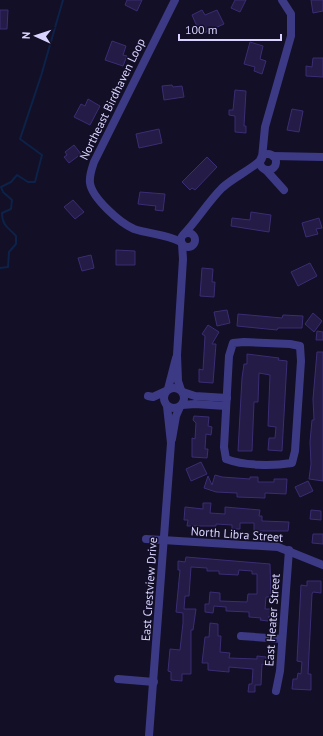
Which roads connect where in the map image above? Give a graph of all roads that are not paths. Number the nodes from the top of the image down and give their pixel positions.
1 (175, 0) edge
2 (282, 0) edge
3 (264, 145) junction
4 (272, 156) junction
5 (323, 157) edge
6 (287, 158) junction
7 (261, 159) junction
8 (275, 166) junction
9 (264, 169) junction
10 (250, 170) junction
11 (272, 176) junction
12 (284, 190) dead end
13 (196, 222) junction
14 (194, 236) junction
15 (184, 240) junction
16 (177, 355) junction
17 (167, 390) junction
18 (182, 391) junction
19 (227, 398) junction
20 (166, 405) junction
21 (181, 406) junction
22 (226, 406) junction
23 (171, 443) junction
24 (146, 539) dead end
25 (164, 540) junction
26 (289, 550) junction
27 (323, 565) edge
28 (241, 636) dead end
29 (282, 639) junction
30 (118, 679) dead end
31 (154, 682) junction
32 (276, 691) dead end
33 (149, 736) edge

1 - 15 street, Northeast Birdhaven Loop
2 - 3 street
3 - 4 street
3 - 7 street
4 - 6 street
4 - 7 street
4 - 8 street
5 - 6 street
6 - 8 street
7 - 9 street
7 - 10 street
8 - 9 street
8 - 11 street
9 - 10 street
9 - 11 street
10 - 13 street
11 - 12 street
13 - 14 street
13 - 15 street
14 - 15 street, Northeast Birdhaven Loop
14 - 15 street
15 - 16 street
16 - 17 street
16 - 18 street
17 - 18 street
17 - 20 street
17 - 20 street
18 - 19 street
18 - 21 street
19 - 22 street
19 - 22 street
20 - 21 street
20 - 23 street, East Crestview Drive
21 - 22 street
21 - 23 street, East Crestview Drive
23 - 25 street, East Crestview Drive
24 - 25 street, North Libra Street
25 - 26 street, North Libra Street
25 - 31 street, East Crestview Drive
26 - 27 street, North Libra Street
26 - 29 street, East Heater Street
28 - 29 street
29 - 32 street, East Heater Street
30 - 31 street
31 - 33 street, East Crestview Drive

